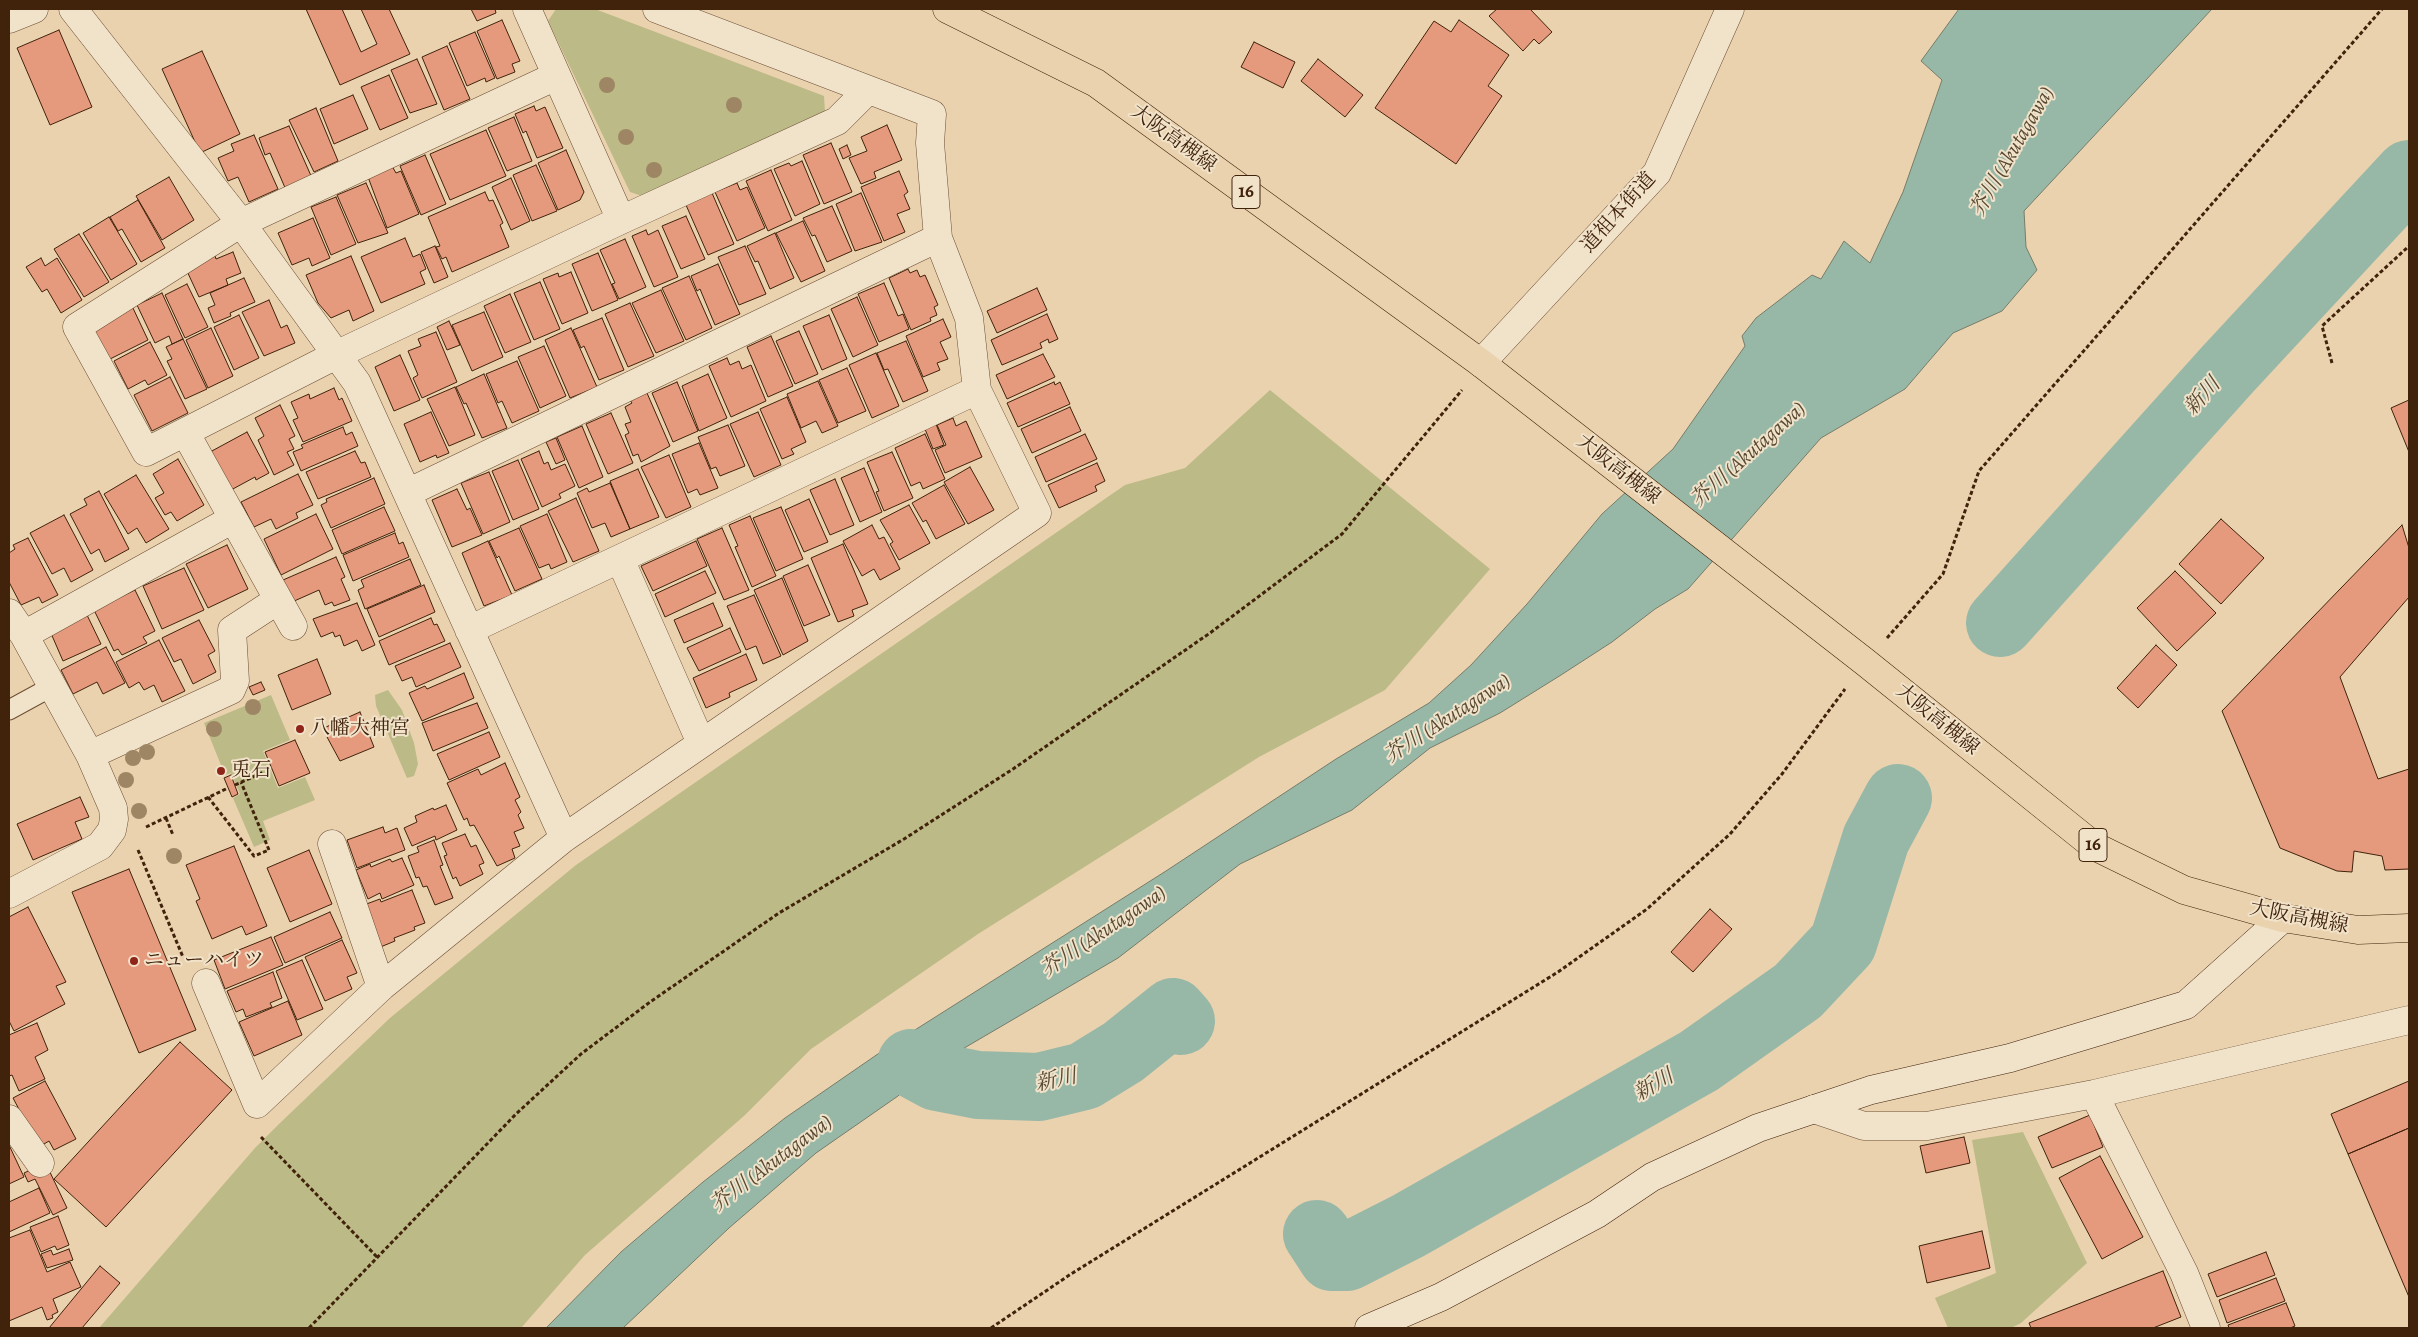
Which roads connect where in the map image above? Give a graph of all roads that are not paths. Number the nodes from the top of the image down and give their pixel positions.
1 (34, 9) edge
2 (73, 9) edge
3 (527, 9) edge
4 (658, 9) edge
5 (946, 9) edge
6 (1730, 9) edge
7 (9, 19) edge
8 (556, 76) junction
9 (868, 90) junction
10 (621, 220) junction
11 (241, 223) junction
12 (938, 238) junction
13 (338, 354) junction
14 (1481, 363) junction
15 (977, 390) junction
16 (185, 432) junction
17 (407, 493) junction
18 (233, 519) junction
19 (620, 559) junction
20 (278, 600) junction
21 (9, 613) edge
22 (293, 626) dead end
23 (469, 630) junction
24 (24, 636) junction
25 (53, 686) junction
26 (9, 710) edge
27 (701, 743) junction
28 (90, 755) junction
29 (564, 838) junction
30 (332, 844) dead end
31 (9, 894) edge
32 (2283, 918) junction
33 (2409, 928) edge
34 (206, 983) dead end
35 (382, 987) junction
36 (2409, 1020) edge
37 (2094, 1094) junction
38 (1814, 1109) junction
39 (9, 1119) edge
40 (40, 1163) dead end
41 (1369, 1328) edge
42 (2206, 1328) edge

1 - 7 street
2 - 11 street
3 - 8 street
4 - 9 street
5 - 14 main road, 大阪高槻線 / 16
6 - 14 street, 道祖本街道
8 - 10 street
8 - 11 street
9 - 10 street
9 - 12 street
10 - 13 street
11 - 13 street
11 - 16 street
12 - 15 street
12 - 17 street
13 - 16 street
13 - 17 street
14 - 32 main road, 大阪高槻線 / 16
15 - 19 street
15 - 27 street
16 - 18 street
17 - 23 street
18 - 20 street
18 - 24 street
19 - 23 street
19 - 27 street
20 - 22 street
20 - 28 street
21 - 24 street
23 - 29 street
24 - 25 street
25 - 26 lane
25 - 28 street
27 - 29 street
28 - 31 street
29 - 35 street
30 - 35 street
32 - 33 main road, 大阪高槻線 / 16
32 - 38 street
34 - 35 street
36 - 37 street
37 - 38 street
37 - 42 street
38 - 41 street
39 - 40 street

